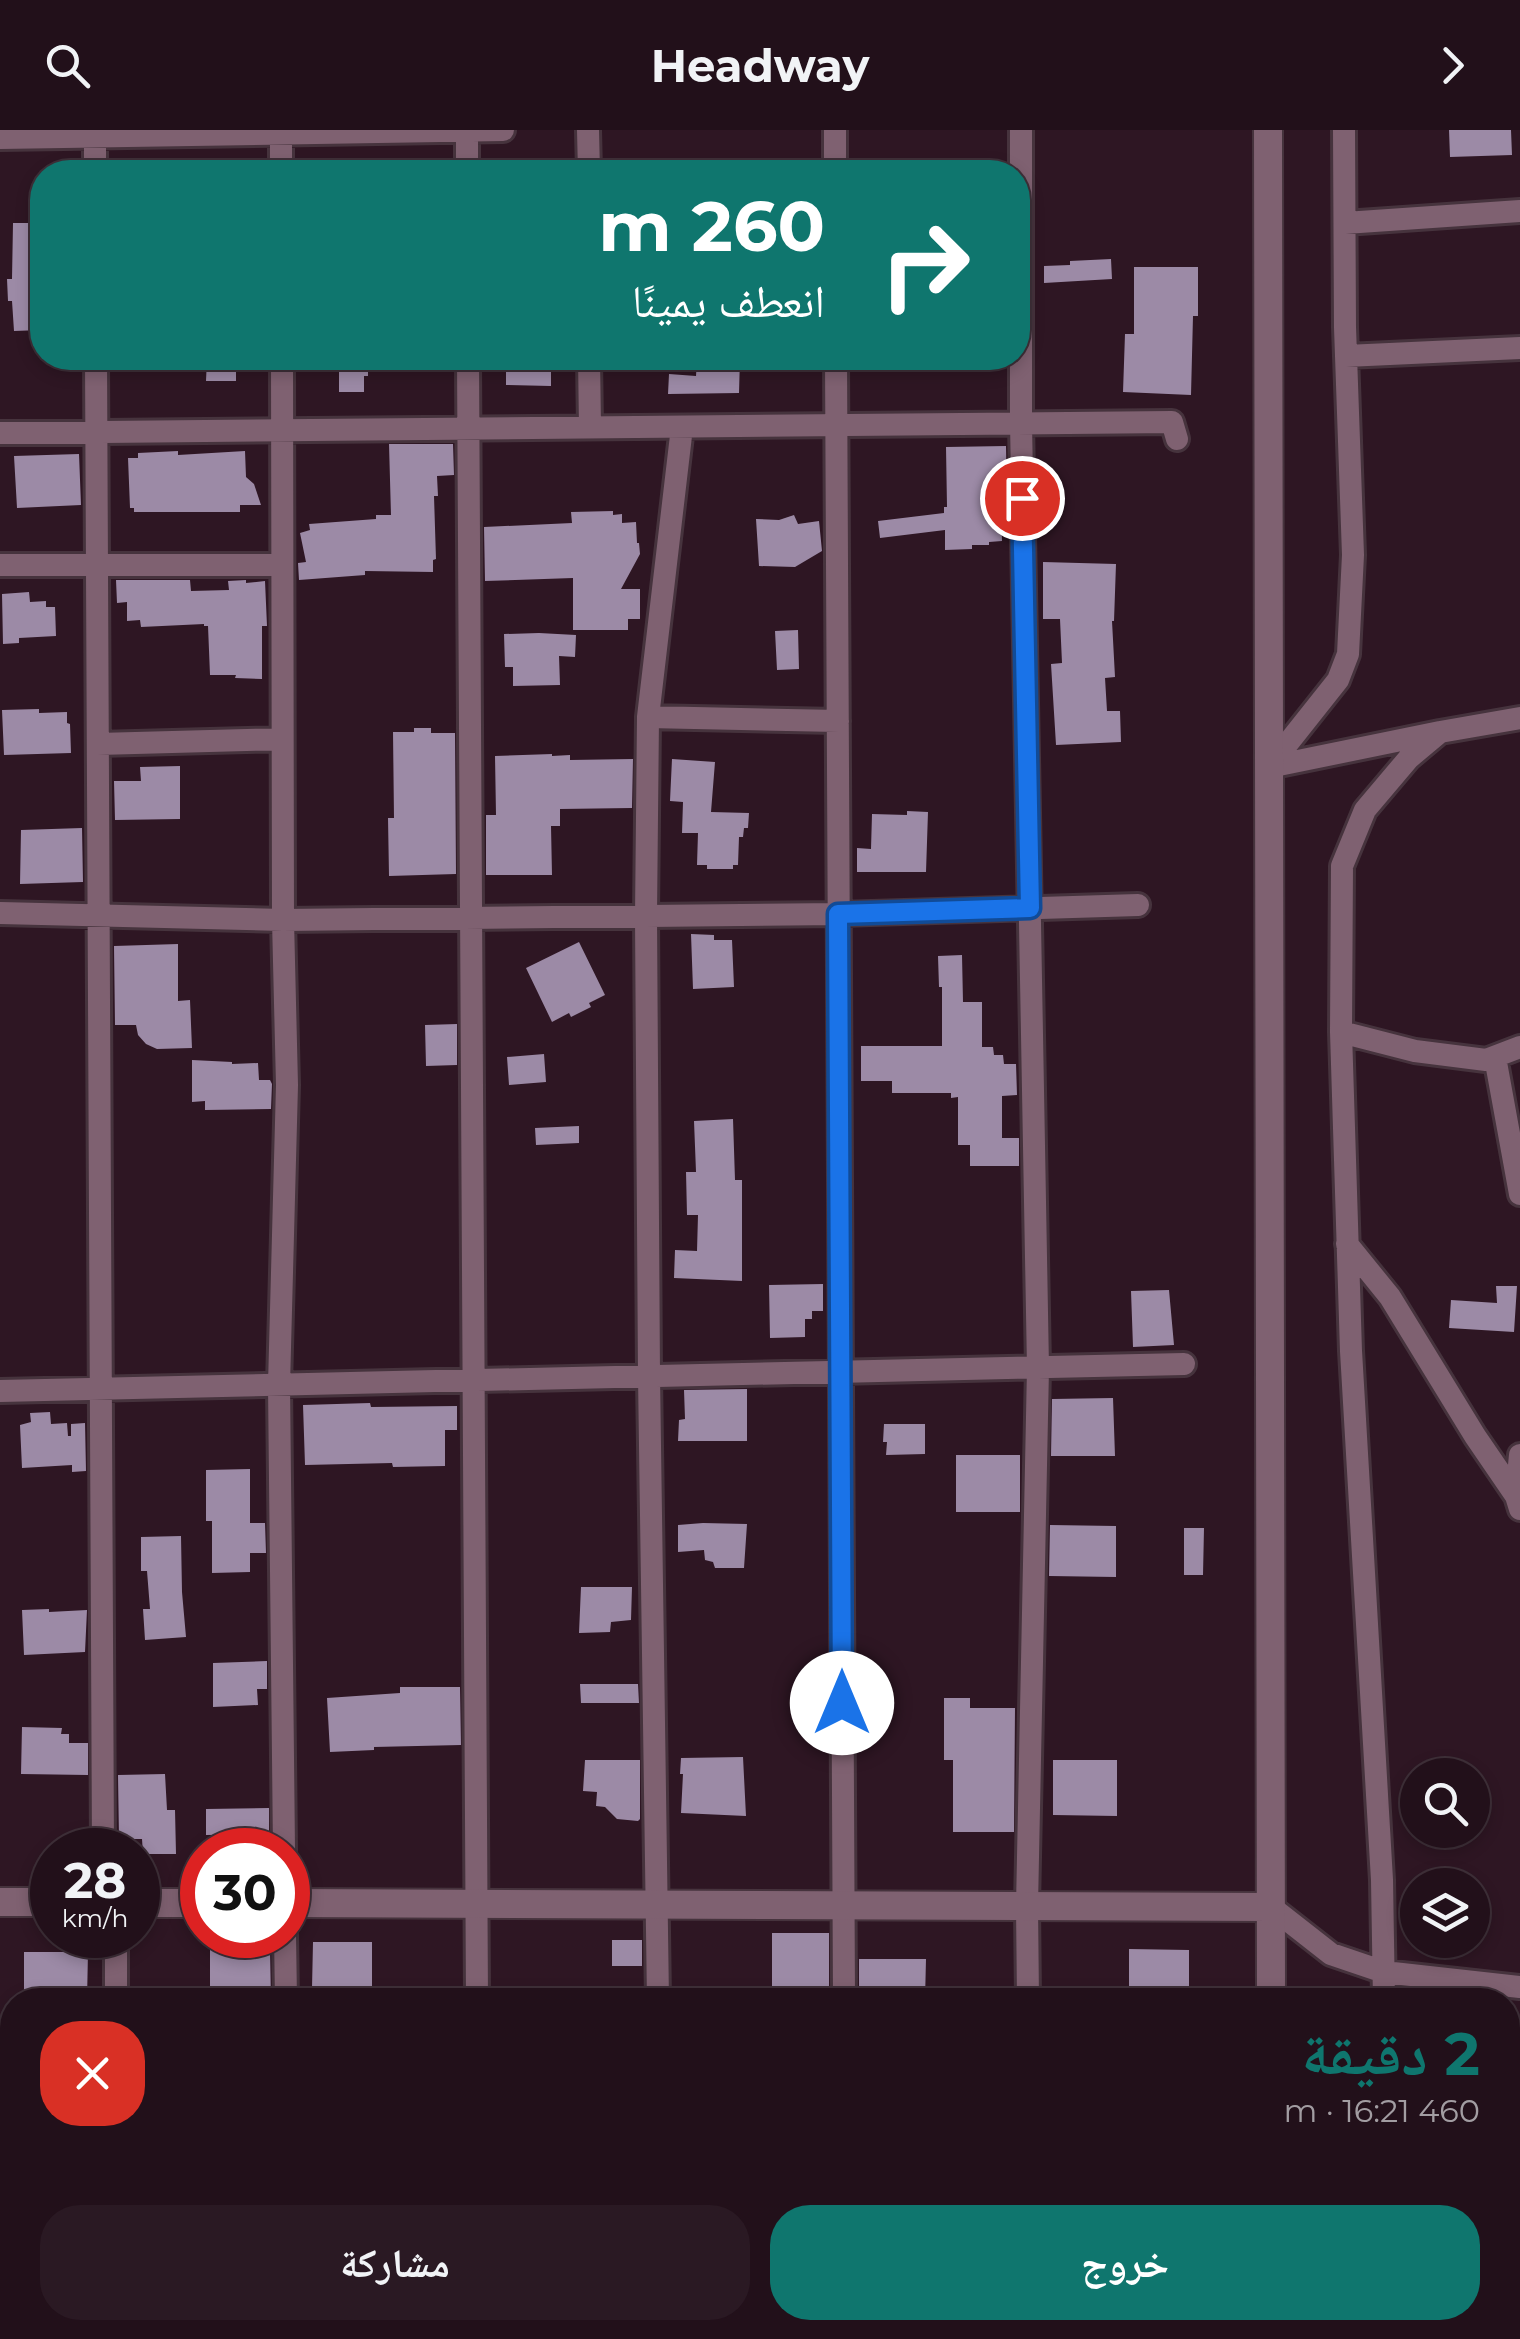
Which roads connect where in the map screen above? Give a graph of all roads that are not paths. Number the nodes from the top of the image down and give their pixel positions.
1 (467, 130) edge
2 (503, 130) edge
3 (588, 130) edge
4 (835, 130) edge
5 (1020, 130) edge
6 (1268, 130) edge
7 (1344, 130) edge
8 (281, 132) edge
9 (95, 133) edge
10 (0, 138) edge
11 (95, 160) edge
12 (281, 160) edge
13 (468, 160) edge
14 (588, 160) edge
15 (835, 160) edge
16 (1020, 160) edge
17 (1520, 211) edge
18 (1345, 223) junction
19 (1520, 348) edge
20 (1346, 356) junction
21 (96, 370) edge
22 (282, 370) edge
23 (468, 370) edge
24 (590, 370) edge
25 (836, 370) edge
26 (1021, 370) edge
27 (1021, 423) junction
28 (836, 425) junction
29 (682, 426) junction
30 (590, 427) junction
31 (469, 428) junction
32 (282, 430) junction
33 (96, 432) junction
34 (0, 433) edge
35 (1177, 439) dead end
36 (0, 565) edge
37 (97, 565) junction
38 (281, 565) junction
39 (648, 717) junction
40 (1520, 718) edge
41 (838, 721) junction
42 (1440, 732) junction
43 (282, 739) junction
44 (98, 744) junction
45 (1269, 768) junction
46 (1138, 905) dead end
47 (1030, 908) junction
48 (0, 913) edge
49 (98, 914) junction
50 (838, 914) junction
51 (646, 916) junction
52 (471, 918) junction
53 (282, 920) junction
54 (1341, 1032) junction
55 (1520, 1046) edge
56 (1495, 1057) junction
57 (1520, 1194) edge
58 (1348, 1244) junction
59 (1184, 1364) dead end
60 (1038, 1368) junction
61 (841, 1372) junction
62 (649, 1376) junction
63 (474, 1380) junction
64 (280, 1384) junction
65 (101, 1388) junction
66 (0, 1391) edge
67 (1520, 1455) edge
68 (1519, 1501) edge
69 (103, 1828) edge
70 (284, 1828) edge
71 (0, 1902) edge
72 (30, 1902) edge
73 (310, 1903) edge
74 (476, 1904) junction
75 (657, 1904) junction
76 (843, 1906) junction
77 (1027, 1906) junction
78 (1271, 1907) junction
79 (116, 1958) edge
80 (285, 1958) edge
81 (1384, 1972) junction
82 (1520, 1987) edge
83 (116, 1988) edge
84 (286, 1988) edge
85 (477, 1988) edge
86 (658, 1988) edge
87 (844, 1988) edge
88 (1028, 1988) edge
89 (1271, 1988) edge
90 (1384, 1988) edge

1 - 2 street
1 - 8 street
1 - 13 street
3 - 14 street
4 - 15 street
5 - 16 street
6 - 45 street
7 - 18 street
8 - 9 street
8 - 12 street
9 - 10 street
9 - 11 street
17 - 18 street
18 - 20 street
19 - 20 street
20 - 45 street
21 - 33 street
22 - 32 street
23 - 31 street
24 - 30 street
25 - 28 street
26 - 27 street
27 - 28 street
27 - 35 street
27 - 47 street
28 - 29 street
28 - 41 street
29 - 30 street
29 - 39 street
30 - 31 street
31 - 32 street
31 - 52 street
32 - 33 street
32 - 38 street
33 - 34 street
33 - 37 street
36 - 37 street
37 - 38 street
37 - 44 street
38 - 43 street
39 - 41 street
39 - 51 street
40 - 42 street
41 - 50 street
42 - 45 street
42 - 54 street
43 - 44 street
43 - 53 street
44 - 49 street
45 - 78 street
46 - 47 street
47 - 50 street
47 - 60 street
48 - 49 street
49 - 53 street
49 - 65 street
50 - 51 street
50 - 61 street
51 - 52 street
51 - 62 street
52 - 53 street
52 - 63 street
53 - 64 street
54 - 56 street
54 - 58 street
55 - 56 street
56 - 57 street
58 - 68 street
58 - 81 street
59 - 60 street
60 - 61 street
60 - 77 street
61 - 62 street
61 - 76 street
62 - 63 street
62 - 75 street
63 - 64 street
63 - 74 street
64 - 65 street
64 - 70 street
65 - 66 street
65 - 69 street
67 - 68 street
71 - 72 street
73 - 74 street
74 - 75 street
74 - 85 street
75 - 76 street
75 - 86 street
76 - 77 street
76 - 87 street
77 - 78 street
77 - 88 street
78 - 81 street
78 - 89 street
79 - 83 street
80 - 84 street
81 - 82 street
81 - 90 street

